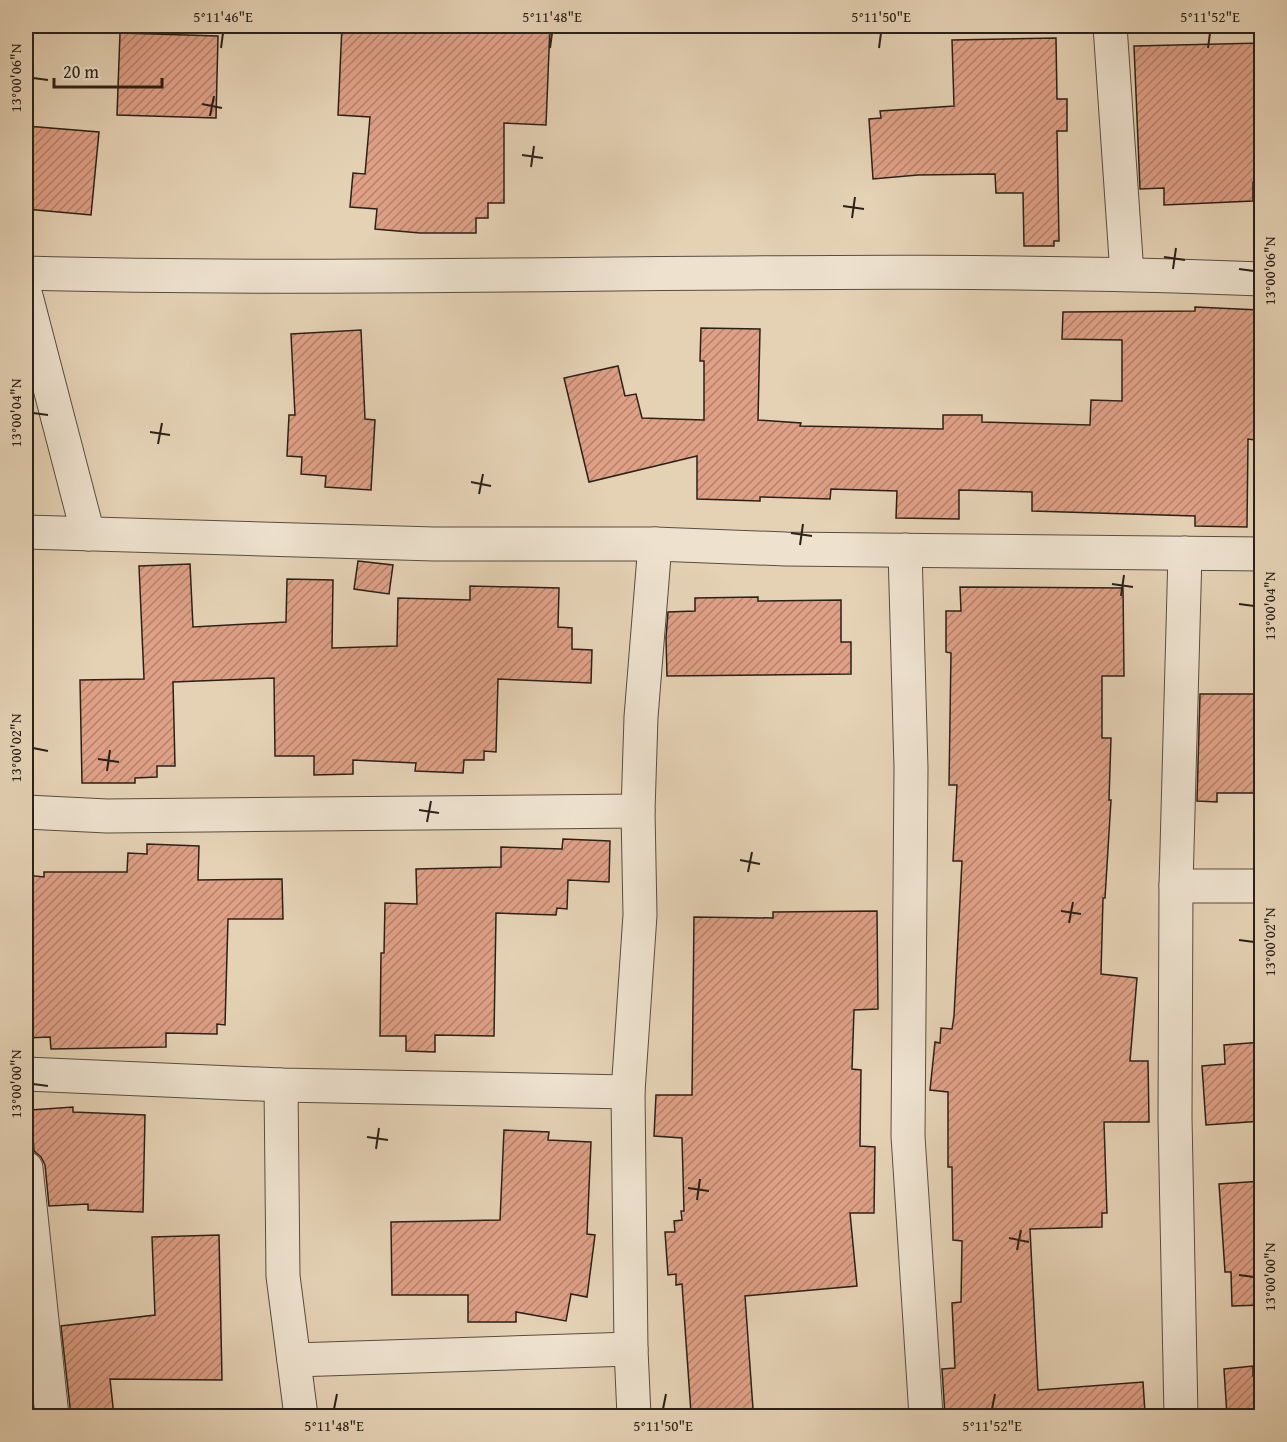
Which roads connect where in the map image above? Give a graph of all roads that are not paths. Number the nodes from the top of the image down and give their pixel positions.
1 (1110, 26) edge
2 (26, 273) edge
3 (1127, 274) junction
4 (1262, 279) edge
5 (26, 296) edge
6 (26, 532) edge
7 (88, 534) junction
8 (655, 544) junction
9 (905, 550) junction
10 (1185, 553) junction
11 (1262, 554) edge
12 (638, 811) junction
13 (26, 812) edge
14 (1176, 886) junction
15 (1262, 886) edge
16 (26, 1074) edge
17 (281, 1085) junction
18 (628, 1092) junction
19 (26, 1168) edge
20 (631, 1349) junction
21 (294, 1359) junction
22 (52, 1416) edge
23 (301, 1416) edge
24 (634, 1416) edge
25 (926, 1416) edge
26 (1181, 1416) edge

1 - 3 street
2 - 3 street
3 - 4 street
5 - 7 street
6 - 7 street
7 - 8 street
8 - 9 street
8 - 12 street
9 - 10 street
9 - 25 street
10 - 11 street
10 - 14 street
12 - 13 street
12 - 18 street
14 - 15 street
14 - 26 street
16 - 17 street
17 - 18 street
17 - 21 street
18 - 20 street
19 - 22 street
20 - 21 street
20 - 24 street
21 - 23 street

